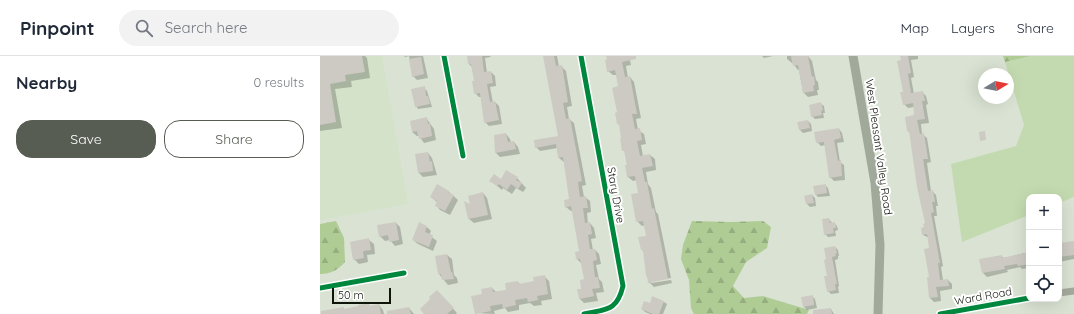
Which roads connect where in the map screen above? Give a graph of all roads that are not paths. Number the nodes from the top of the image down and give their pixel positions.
1 (444, 56) edge
2 (581, 56) edge
3 (853, 56) edge
4 (463, 156) dead end
5 (404, 273) dead end
6 (320, 288) edge
7 (1074, 291) edge
8 (1062, 293) edge
9 (1026, 299) edge
10 (584, 314) edge
11 (878, 314) edge
12 (940, 314) edge

1 - 4 street
2 - 10 street, Stary Drive
3 - 11 main road, West Pleasant Valley Road
5 - 6 street
7 - 8 street
9 - 12 street, Ward Road

